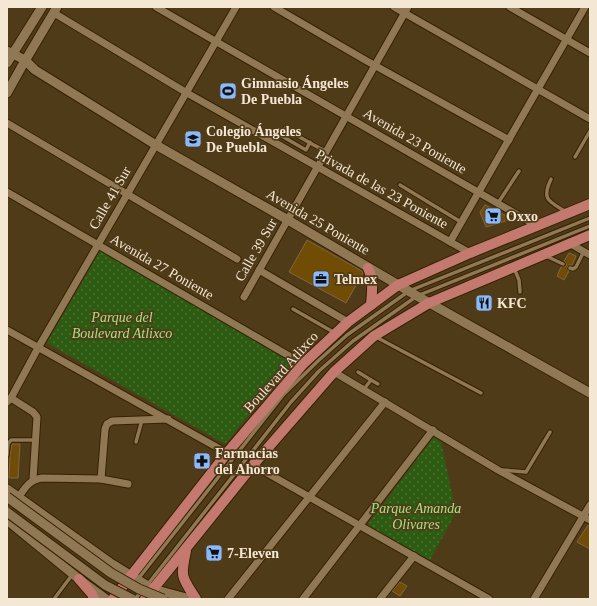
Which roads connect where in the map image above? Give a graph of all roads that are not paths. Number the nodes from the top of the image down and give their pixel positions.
1 (42, 7) edge
2 (156, 7) edge
3 (236, 7) edge
4 (274, 7) edge
5 (394, 7) edge
6 (510, 7) edge
7 (585, 7) edge
8 (56, 10) edge
9 (406, 10) edge
10 (566, 40) junction
11 (216, 42) junction
12 (590, 53) edge
13 (8, 57) edge
14 (23, 63) junction
15 (375, 66) junction
16 (538, 90) junction
17 (7, 93) edge
18 (187, 93) junction
19 (345, 116) junction
20 (590, 119) edge
21 (7, 123) edge
22 (590, 131) edge
23 (509, 140) junction
24 (310, 142) junction
25 (156, 145) junction
26 (326, 151) junction
27 (575, 157) dead end
28 (318, 168) junction
29 (519, 171) dead end
30 (552, 179) dead end
31 (400, 185) dead end
32 (7, 192) edge
33 (478, 192) junction
34 (128, 194) junction
35 (498, 204) junction
36 (590, 204) edge
37 (568, 213) junction
38 (590, 218) edge
39 (288, 220) junction
40 (461, 222) junction
41 (537, 226) junction
42 (590, 226) edge
43 (590, 235) edge
44 (450, 242) junction
45 (569, 243) junction
46 (98, 245) junction
47 (470, 253) junction
48 (587, 253) edge
49 (544, 254) junction
50 (237, 259) dead end
51 (563, 264) dead end
52 (514, 267) junction
53 (368, 268) junction
54 (570, 268) dead end
55 (259, 270) junction
56 (398, 285) junction
57 (520, 292) dead end
58 (413, 294) junction
59 (244, 297) dead end
60 (429, 303) junction
61 (371, 305) junction
62 (294, 309) dead end
63 (348, 322) junction
64 (7, 330) edge
65 (336, 333) junction
66 (374, 336) junction
67 (38, 348) junction
68 (303, 364) junction
69 (334, 372) junction
70 (358, 372) dead end
71 (371, 380) junction
72 (378, 384) dead end
73 (364, 389) junction
74 (481, 393) dead end
75 (590, 393) edge
76 (9, 400) edge
77 (385, 402) junction
78 (168, 419) junction
79 (142, 420) junction
80 (433, 430) junction
81 (550, 432) dead end
82 (36, 440) junction
83 (136, 442) dead end
84 (227, 453) junction
85 (7, 455) edge
86 (253, 465) junction
87 (498, 470) junction
88 (33, 479) junction
89 (101, 479) junction
90 (128, 484) dead end
91 (7, 489) edge
92 (309, 496) junction
93 (7, 497) edge
94 (18, 498) junction
95 (590, 505) edge
96 (7, 512) edge
97 (46, 518) junction
98 (587, 518) edge
99 (7, 520) edge
100 (360, 525) junction
101 (31, 538) junction
102 (186, 550) junction
103 (414, 556) junction
104 (76, 576) junction
105 (134, 578) junction
106 (150, 587) junction
107 (383, 598) edge
108 (54, 599) edge
109 (94, 599) edge
110 (106, 599) edge
111 (113, 599) edge
112 (122, 599) edge
113 (132, 599) edge
114 (135, 599) edge
115 (145, 599) edge
116 (163, 599) edge
117 (190, 599) edge
118 (196, 599) edge
119 (228, 599) edge
120 (303, 599) edge
121 (488, 599) edge
122 (534, 599) edge

1 - 13 main road
2 - 11 street, Avenida 23 Poniente
3 - 11 street, Calle 41 Sur
4 - 15 street
5 - 9 street
6 - 10 street
7 - 10 street
8 - 14 main road
8 - 18 street, Privada de las 23 Poniente
9 - 15 street, Calle 39 Sur
9 - 16 street
10 - 12 street
10 - 16 street
11 - 18 street, Calle 41 Sur
11 - 19 street, Avenida 23 Poniente
13 - 14 main road, Avenida 25 Poniente
14 - 17 main road
14 - 25 main road, Avenida 25 Poniente
15 - 19 street, Calle 39 Sur
15 - 23 street
16 - 20 street
16 - 23 street
18 - 25 street, Calle 41 Sur
18 - 28 street, Privada de las 23 Poniente
19 - 26 street, Calle 39 Sur
19 - 33 street, Avenida 23 Poniente
21 - 34 street
22 - 27 lane
23 - 33 street
24 - 24 lane
24 - 26 lane
25 - 34 street, Calle 41 Sur
25 - 39 main road, Avenida 25 Poniente
26 - 28 street, Calle 39 Sur
28 - 39 street, Calle 39 Sur
28 - 44 street, Privada de las 23 Poniente
29 - 35 lane
30 - 37 lane
31 - 40 lane
32 - 46 street, Avenida 27 Poniente
33 - 35 street, Avenida 23 Poniente
33 - 40 street
34 - 46 street, Calle 41 Sur
34 - 50 street
35 - 41 street, Avenida 23 Poniente
36 - 37 main road, Boulevard Atlixco
37 - 41 main road, Boulevard Atlixco
38 - 58 lane
39 - 53 main road, Avenida 25 Poniente
39 - 55 street, Calle 39 Sur
40 - 44 street
41 - 47 main road, Boulevard Atlixco
42 - 58 lane
43 - 45 main road
44 - 47 street, Privada de las 23 Poniente
45 - 48 street
45 - 49 main road
46 - 67 street, Calle 41 Sur
46 - 68 street, Avenida 27 Poniente
47 - 56 main road, Boulevard Atlixco
48 - 54 lane
49 - 51 lane
49 - 52 main road
52 - 57 lane
52 - 60 main road
53 - 56 main road, Avenida 25 Poniente
53 - 61 main road
55 - 59 street, Calle 39 Sur
55 - 63 street
56 - 58 main road, Avenida 25 Poniente
56 - 61 main road, Boulevard Atlixco
58 - 60 main road, Avenida 25 Poniente
58 - 105 lane
58 - 106 lane
60 - 66 main road
60 - 75 main road, Avenida 25 Poniente
61 - 63 main road, Boulevard Atlixco
62 - 65 lane
63 - 65 main road, Boulevard Atlixco
64 - 67 street
65 - 68 main road, Boulevard Atlixco
66 - 69 main road
66 - 74 lane
67 - 76 street, Calle 41 Sur
67 - 78 street
68 - 84 main road, Boulevard Atlixco
69 - 73 street
69 - 86 main road
70 - 71 lane
71 - 72 lane
71 - 73 lane
73 - 77 street
76 - 82 street
77 - 80 street
77 - 92 street
78 - 79 street
78 - 84 street
79 - 83 lane
79 - 89 street
80 - 87 street
80 - 100 street
81 - 87 lane
82 - 85 lane
82 - 88 street
84 - 105 main road, Boulevard Atlixco
86 - 92 street
86 - 102 main road
87 - 98 street
88 - 89 street
88 - 94 street
89 - 90 street
91 - 94 main road
92 - 100 street
92 - 119 street
93 - 116 main road, bridge
94 - 97 main road
95 - 98 street
96 - 113 main road, bridge
97 - 101 main road
97 - 105 main road
98 - 122 street
99 - 101 main road
100 - 103 street
100 - 120 street
101 - 104 main road
102 - 106 main road
102 - 118 main road
103 - 107 street
103 - 121 street
104 - 108 lane
104 - 109 main road
104 - 110 main road
105 - 106 main road
105 - 111 main road, Boulevard Atlixco
105 - 112 lane
106 - 114 lane
106 - 115 main road
106 - 117 main road

